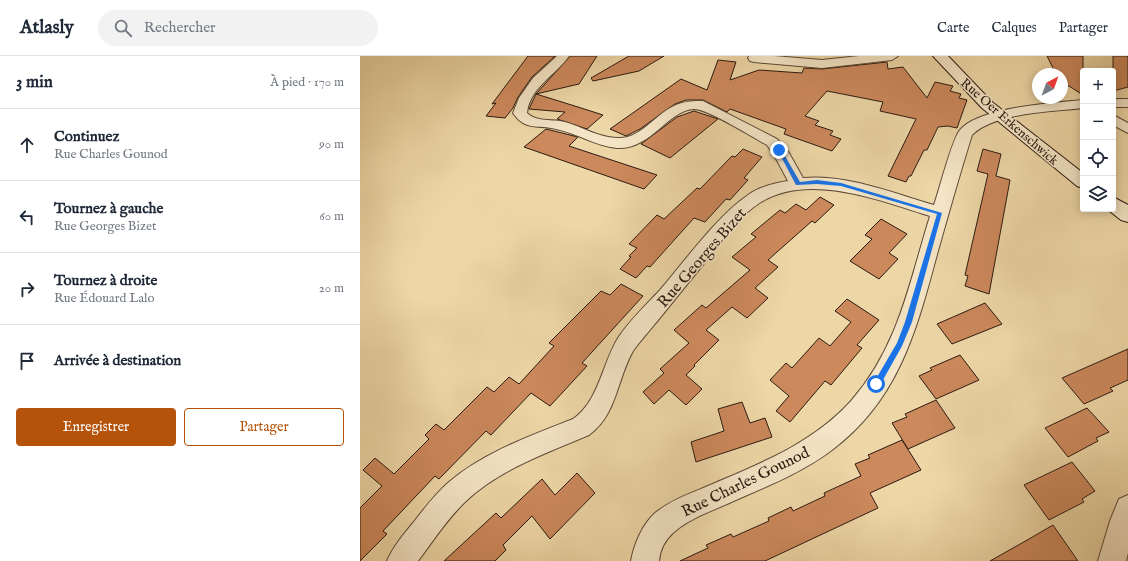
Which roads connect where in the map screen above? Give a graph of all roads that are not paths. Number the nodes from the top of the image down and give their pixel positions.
1 (563, 56) edge
2 (892, 56) edge
3 (940, 56) edge
4 (754, 58) dead end
5 (859, 58) edge
6 (1116, 103) edge
7 (1128, 103) edge
8 (1080, 104) edge
9 (1001, 116) junction
10 (1116, 121) edge
11 (1128, 129) edge
12 (1080, 180) edge
13 (798, 184) junction
14 (1116, 206) edge
15 (940, 213) junction
16 (1128, 215) edge
17 (1128, 508) edge
18 (647, 551) edge
19 (401, 561) edge
20 (1112, 561) edge

1 - 13 street
2 - 5 street
3 - 9 street, Rue Oer Erkenschwick
4 - 5 street
6 - 7 street
8 - 9 street
9 - 12 street, Rue Oer Erkenschwick
9 - 15 street, Rue Charles Gounod
10 - 11 street
13 - 15 street, Rue Georges Bizet
13 - 19 street, Rue Georges Bizet
14 - 16 street
15 - 18 street, Rue Charles Gounod
17 - 20 street

